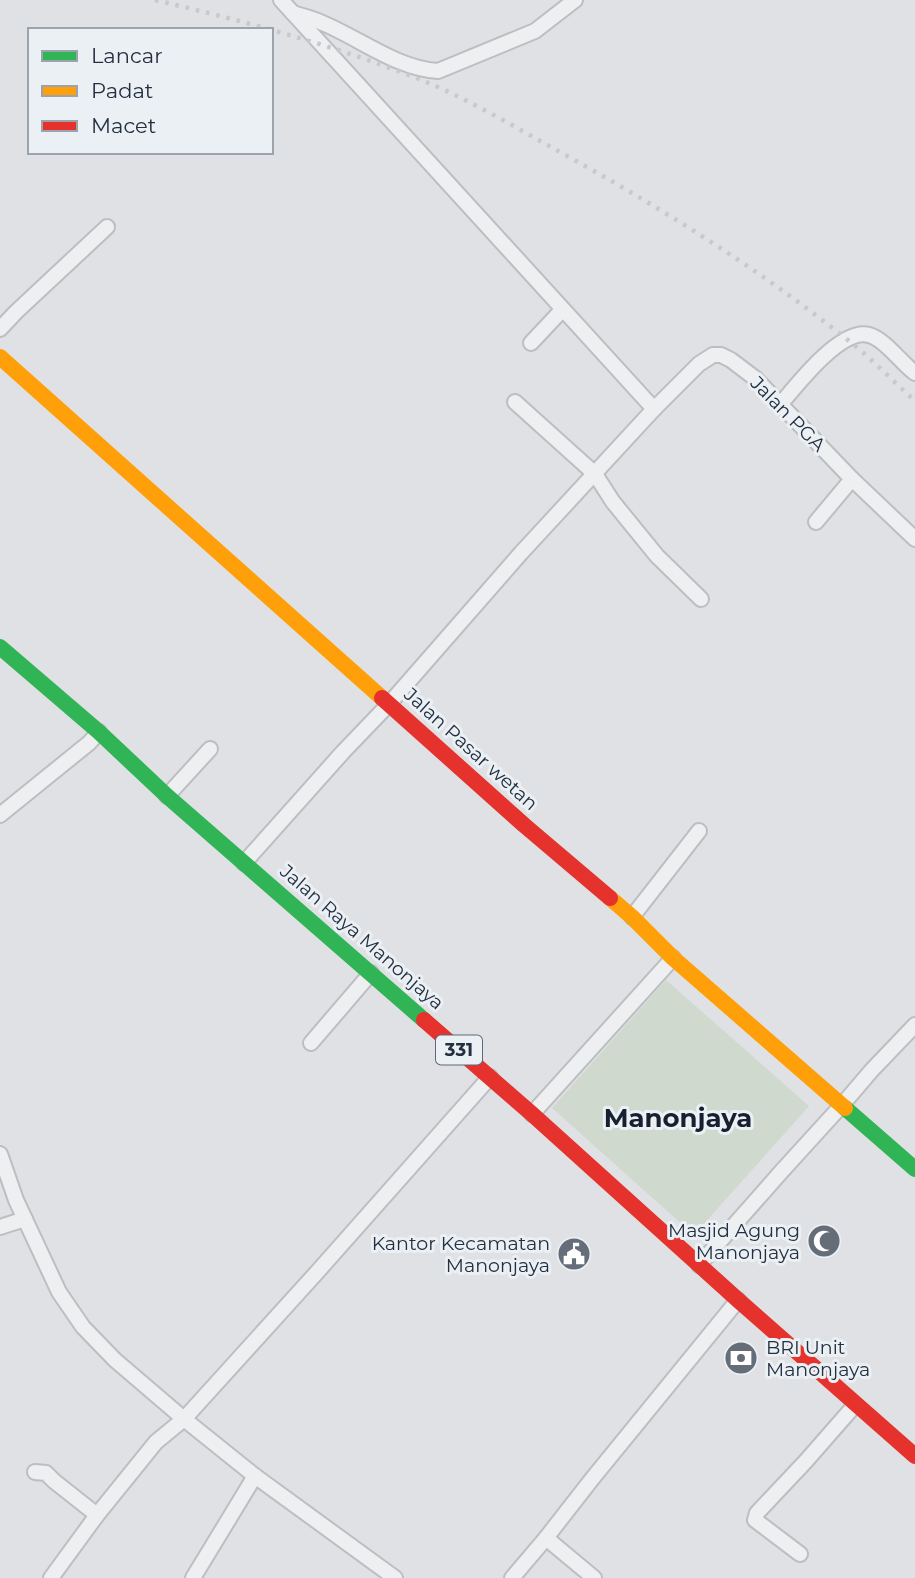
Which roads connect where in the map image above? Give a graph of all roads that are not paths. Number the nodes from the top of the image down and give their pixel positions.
1 (281, 0) edge
2 (575, 0) edge
3 (292, 13) junction
4 (107, 227) dead end
5 (562, 310) junction
6 (0, 329) edge
7 (531, 343) dead end
8 (0, 357) edge
9 (915, 373) edge
10 (515, 402) dead end
11 (779, 405) junction
12 (654, 409) junction
13 (595, 474) junction
14 (852, 479) junction
15 (816, 522) dead end
16 (915, 539) edge
17 (701, 599) dead end
18 (0, 647) edge
19 (388, 704) junction
20 (99, 732) junction
21 (210, 749) dead end
22 (167, 796) junction
23 (0, 816) edge
24 (699, 831) dead end
25 (244, 863) junction
26 (632, 917) junction
27 (673, 958) junction
28 (372, 973) junction
29 (915, 1025) edge
30 (311, 1043) dead end
31 (490, 1077) junction
32 (842, 1105) junction
33 (532, 1114) junction
34 (0, 1154) edge
35 (915, 1170) edge
36 (25, 1220) junction
37 (0, 1227) edge
38 (699, 1265) junction
39 (738, 1300) junction
40 (855, 1405) junction
41 (184, 1419) junction
42 (915, 1456) edge
43 (35, 1472) dead end
44 (255, 1476) junction
45 (97, 1515) junction
46 (547, 1538) junction
47 (800, 1554) dead end
48 (51, 1578) edge
49 (194, 1578) edge
50 (395, 1578) edge
51 (512, 1578) edge
52 (594, 1578) edge

1 - 3 street
2 - 3 street
3 - 5 street
4 - 6 street
5 - 7 street
5 - 12 street
8 - 19 main road, Jalan Pasar wetan
9 - 11 street
10 - 13 street
11 - 12 street, Jalan PGA
11 - 14 street, Jalan PGA
12 - 13 street
13 - 17 street
13 - 19 street
14 - 15 street
14 - 16 street, Jalan PGA
18 - 20 main road, Jalan Raya Manonjaya / 331
19 - 25 street
19 - 26 main road, Jalan Pasar wetan
20 - 22 main road, Jalan Raya Manonjaya / 331
20 - 23 street
21 - 22 street
22 - 25 main road, Jalan Raya Manonjaya / 331
24 - 26 street
25 - 28 main road, Jalan Raya Manonjaya / 331
26 - 27 main road, Jalan Pasar wetan
27 - 32 main road, Jalan Pasar wetan
27 - 33 street
28 - 30 street
28 - 31 main road, Jalan Raya Manonjaya / 331
29 - 32 street
31 - 33 main road, Jalan Raya Manonjaya / 331
31 - 41 street
32 - 35 main road, Jalan Pasar wetan
32 - 38 street
33 - 38 main road, Jalan Raya Manonjaya / 331
34 - 36 street
36 - 37 street
36 - 41 street
38 - 39 main road, Jalan Raya Manonjaya / 331
39 - 40 main road, Jalan Raya Manonjaya / 331
39 - 46 street
40 - 42 main road, Jalan Raya Manonjaya / 331
40 - 47 street
41 - 44 street
41 - 45 street
43 - 45 street
44 - 49 street
44 - 50 street
45 - 48 street
46 - 51 street
46 - 52 street

